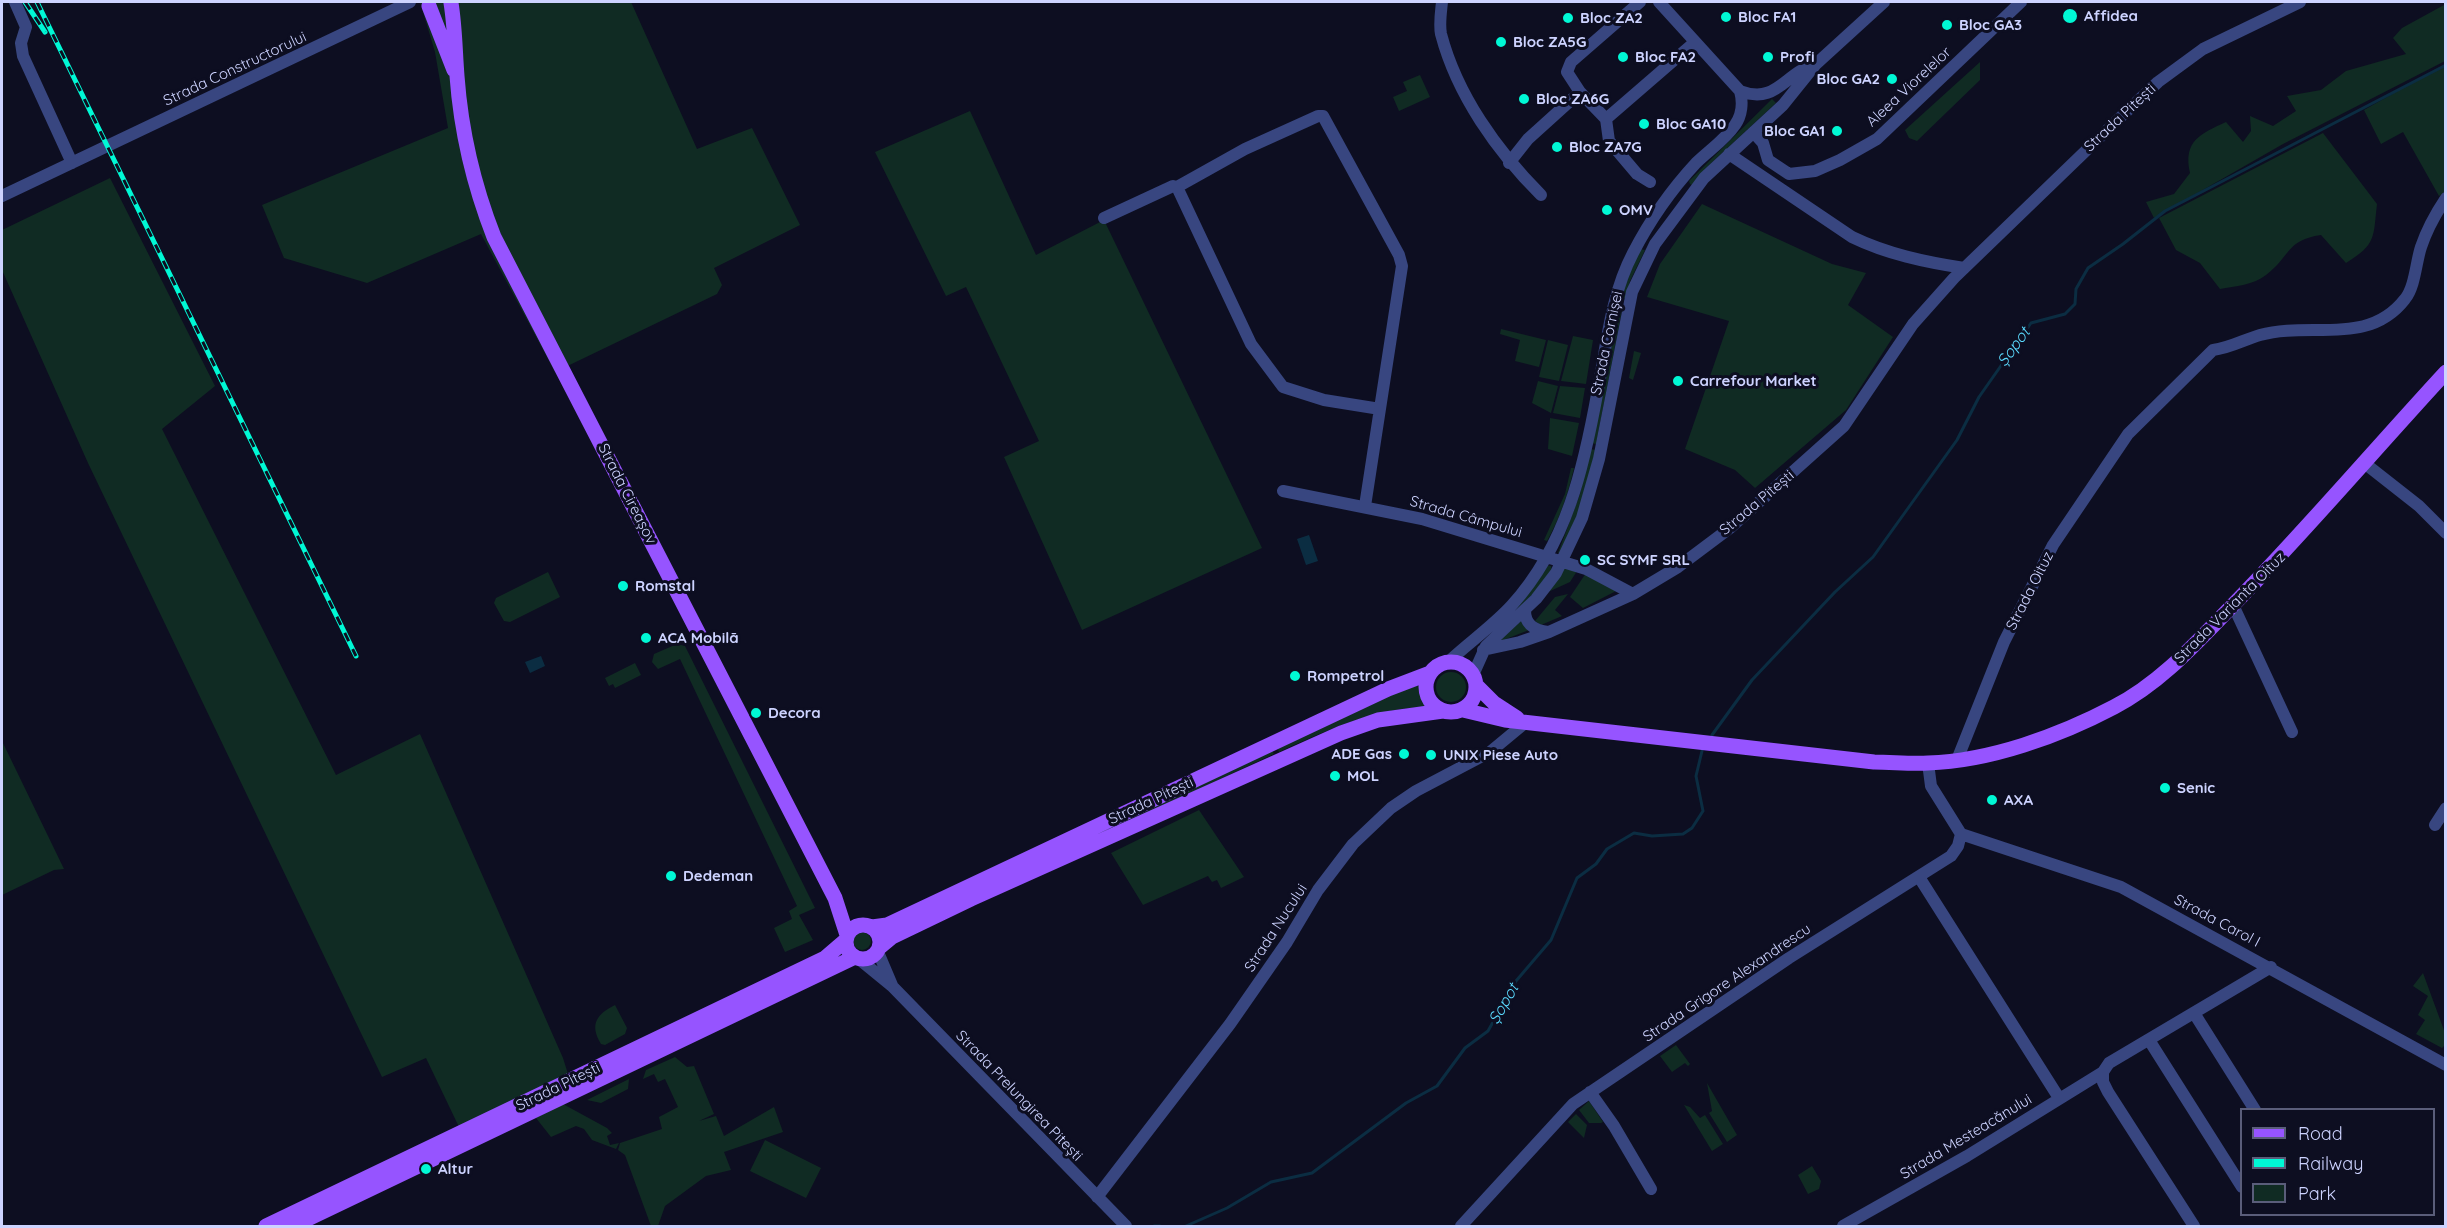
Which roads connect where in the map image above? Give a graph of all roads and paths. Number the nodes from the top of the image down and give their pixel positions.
1 (15, 2) edge
2 (410, 2) edge
3 (451, 2) edge
4 (1442, 2) edge
5 (1640, 2) edge
6 (1659, 2) edge
7 (1884, 2) edge
8 (2021, 2) edge
9 (2300, 2) edge
10 (427, 4) edge
11 (1695, 42) junction
12 (1816, 64) junction
13 (457, 77) junction
14 (1740, 91) junction
15 (1580, 92) junction
16 (1606, 119) junction
17 (1754, 133) junction
18 (1730, 154) junction
19 (72, 163) junction
20 (1509, 163) junction
21 (1650, 182) dead end
22 (1680, 183) junction
23 (1177, 187) junction
24 (1691, 193) junction
25 (1541, 195) dead end
26 (2, 196) edge
27 (2445, 198) edge
28 (1104, 218) dead end
29 (1642, 236) junction
30 (1655, 244) junction
31 (1964, 268) junction
32 (2445, 372) edge
33 (1380, 409) junction
34 (2363, 462) junction
35 (1283, 491) dead end
36 (1365, 506) junction
37 (2445, 533) edge
38 (1546, 556) junction
39 (1563, 561) junction
40 (1633, 594) junction
41 (2233, 605) junction
42 (1525, 610) junction
43 (1549, 632) junction
44 (1483, 650) junction
45 (1447, 663) junction
46 (1430, 673) junction
47 (1475, 680) junction
48 (1463, 710) junction
49 (1443, 711) junction
50 (1525, 723) junction
51 (2292, 732) dead end
52 (1957, 760) junction
53 (1928, 763) junction
54 (2445, 808) edge
55 (2436, 825) dead end
56 (1961, 834) junction
57 (1083, 841) junction
58 (1919, 877) junction
59 (836, 898) junction
60 (868, 926) junction
61 (846, 937) junction
62 (879, 950) junction
63 (857, 958) junction
64 (2271, 967) junction
65 (892, 986) junction
66 (2194, 1013) junction
67 (2149, 1040) junction
68 (2445, 1065) edge
69 (2103, 1072) junction
70 (1590, 1092) junction
71 (2059, 1098) junction
72 (2254, 1108) edge
73 (2240, 1185) edge
74 (1651, 1189) dead end
75 (1097, 1197) junction
76 (266, 1227) edge
77 (292, 1227) edge
78 (1126, 1227) edge
79 (1461, 1227) edge
80 (1843, 1227) edge
81 (2194, 1227) edge

1 - 19 street
2 - 19 street, Strada Constructorului
3 - 10 main road
3 - 13 main road, Strada Cireașov
4 - 20 street
5 - 15 street
6 - 11 street
7 - 12 street, Strada Cornișei
8 - 17 street, Aleea Viorelelor
9 - 31 street, Strada Pitești
10 - 13 main road, Strada Cireașov
11 - 14 street
11 - 16 street
12 - 14 street
12 - 17 street, Strada Cornișei
13 - 59 main road, Strada Cireașov
14 - 22 street, Strada Cornișei
15 - 16 street
15 - 20 street
16 - 21 street
17 - 18 street, Strada Cornișei
18 - 24 street, Strada Cornișei
18 - 31 street
19 - 26 street, Strada Constructorului
20 - 25 street
22 - 24 street
22 - 29 street, Strada Cornișei
23 - 28 street
23 - 33 street
23 - 33 street
24 - 30 street, Strada Cornișei
27 - 52 street, Strada Oituz
29 - 30 street
29 - 38 street, Strada Cornișei
30 - 39 street, Strada Cornișei
31 - 40 street, Strada Pitești
32 - 34 main road, Strada Varianta Oituz
33 - 36 street
34 - 37 street
34 - 41 main road, Strada Varianta Oituz
35 - 36 street, Strada Câmpului
36 - 38 street, Strada Câmpului
38 - 39 street, Strada Câmpului
38 - 45 street, Strada Cornișei
39 - 40 street, Strada Câmpului
39 - 42 street, Strada Cornișei
40 - 43 street, Strada Pitești
41 - 51 street
41 - 52 main road, Strada Varianta Oituz
42 - 43 street
42 - 44 street, Strada Cornișei
43 - 44 street, Strada Pitești
44 - 47 street, Strada Cornișei
45 - 46 main road
45 - 47 main road
46 - 49 main road
46 - 57 main road, Strada Pitești
47 - 48 main road
47 - 50 main road
48 - 49 main road
48 - 50 main road
49 - 57 main road, Strada Pitești
50 - 53 main road
50 - 75 street, Strada Nucului
52 - 53 main road
53 - 56 street
54 - 55 street
56 - 58 street, Strada Grigore Alexandrescu
56 - 64 street, Strada Carol I
57 - 60 main road, Strada Pitești
57 - 62 main road, Strada Pitești
58 - 70 street, Strada Grigore Alexandrescu
58 - 71 street
59 - 60 main road, Strada Cireașov
59 - 61 main road, Strada Cireașov
60 - 61 main road, Strada Pitești
60 - 62 main road
61 - 63 main road
61 - 76 main road, Strada Pitești
62 - 63 main road, Strada Pitești
62 - 65 street, Strada Prelungirea Pitești
63 - 65 street, Strada Prelungirea Pitești
63 - 77 main road, Strada Pitești
64 - 66 street, Strada Mesteacănului
64 - 68 street, Strada Carol I
65 - 75 street, Strada Prelungirea Pitești
66 - 67 street, Strada Mesteacănului
66 - 72 street
67 - 69 street, Strada Mesteacănului
67 - 73 street
69 - 71 street, Strada Mesteacănului
69 - 81 street
70 - 74 street
70 - 79 street, Strada Grigore Alexandrescu
71 - 80 street, Strada Mesteacănului
75 - 78 street, Strada Prelungirea Pitești

